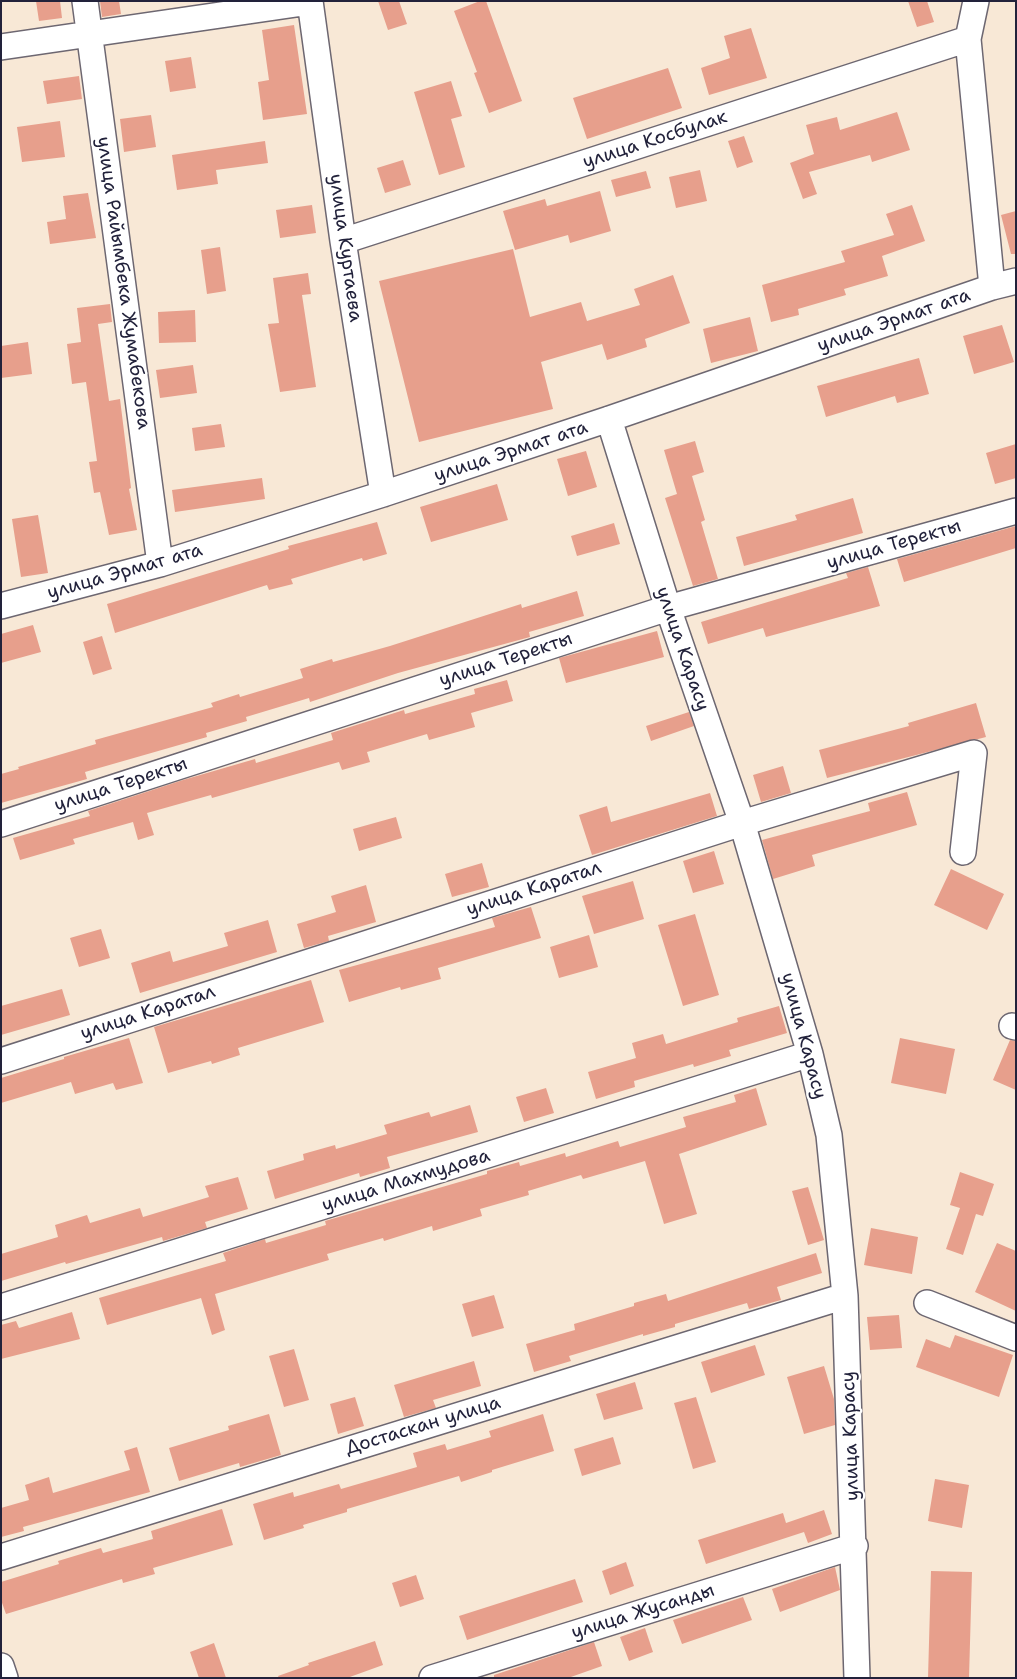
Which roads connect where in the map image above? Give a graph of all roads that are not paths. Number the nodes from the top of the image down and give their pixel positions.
1 (85, 1) edge
2 (976, 1) edge
3 (310, 2) edge
4 (89, 33) junction
5 (968, 39) junction
6 (1, 47) edge
7 (343, 242) junction
8 (1004, 284) edge
9 (609, 419) junction
10 (383, 494) junction
11 (1016, 511) edge
12 (160, 564) junction
13 (1, 606) edge
14 (668, 608) junction
15 (742, 823) junction
16 (1, 824) edge
17 (962, 852) dead end
18 (810, 1054) junction
19 (1, 1061) edge
20 (846, 1296) junction
21 (928, 1303) dead end
22 (1, 1307) edge
23 (1016, 1338) edge
24 (855, 1546) junction
25 (1, 1557) edge
26 (1, 1666) edge
27 (5, 1678) edge
28 (432, 1678) edge
29 (857, 1678) edge

1 - 4 street, улица Райымбека Жумабекова
2 - 5 street
3 - 4 street
3 - 7 street, улица Куртаева
4 - 6 street
4 - 12 street, улица Райымбека Жумабекова
5 - 7 street, улица Косбулак
5 - 8 street
7 - 10 street, улица Куртаева
8 - 9 street, улица Эрмат ата
9 - 10 street, улица Эрмат ата
9 - 14 street, улица Карасу
10 - 12 street, улица Эрмат ата
11 - 14 street, улица Теректы
12 - 13 street, улица Эрмат ата
14 - 15 street, улица Карасу
14 - 16 street, улица Теректы
15 - 17 street, улица Каратал
15 - 18 street, улица Карасу
15 - 19 street, улица Каратал
18 - 20 street, улица Карасу
18 - 22 street, улица Махмудова
20 - 24 street, улица Карасу
20 - 25 street, Достаскан улица
21 - 23 street
24 - 28 street, улица Жусанды
24 - 29 street, улица Карасу
26 - 27 street

